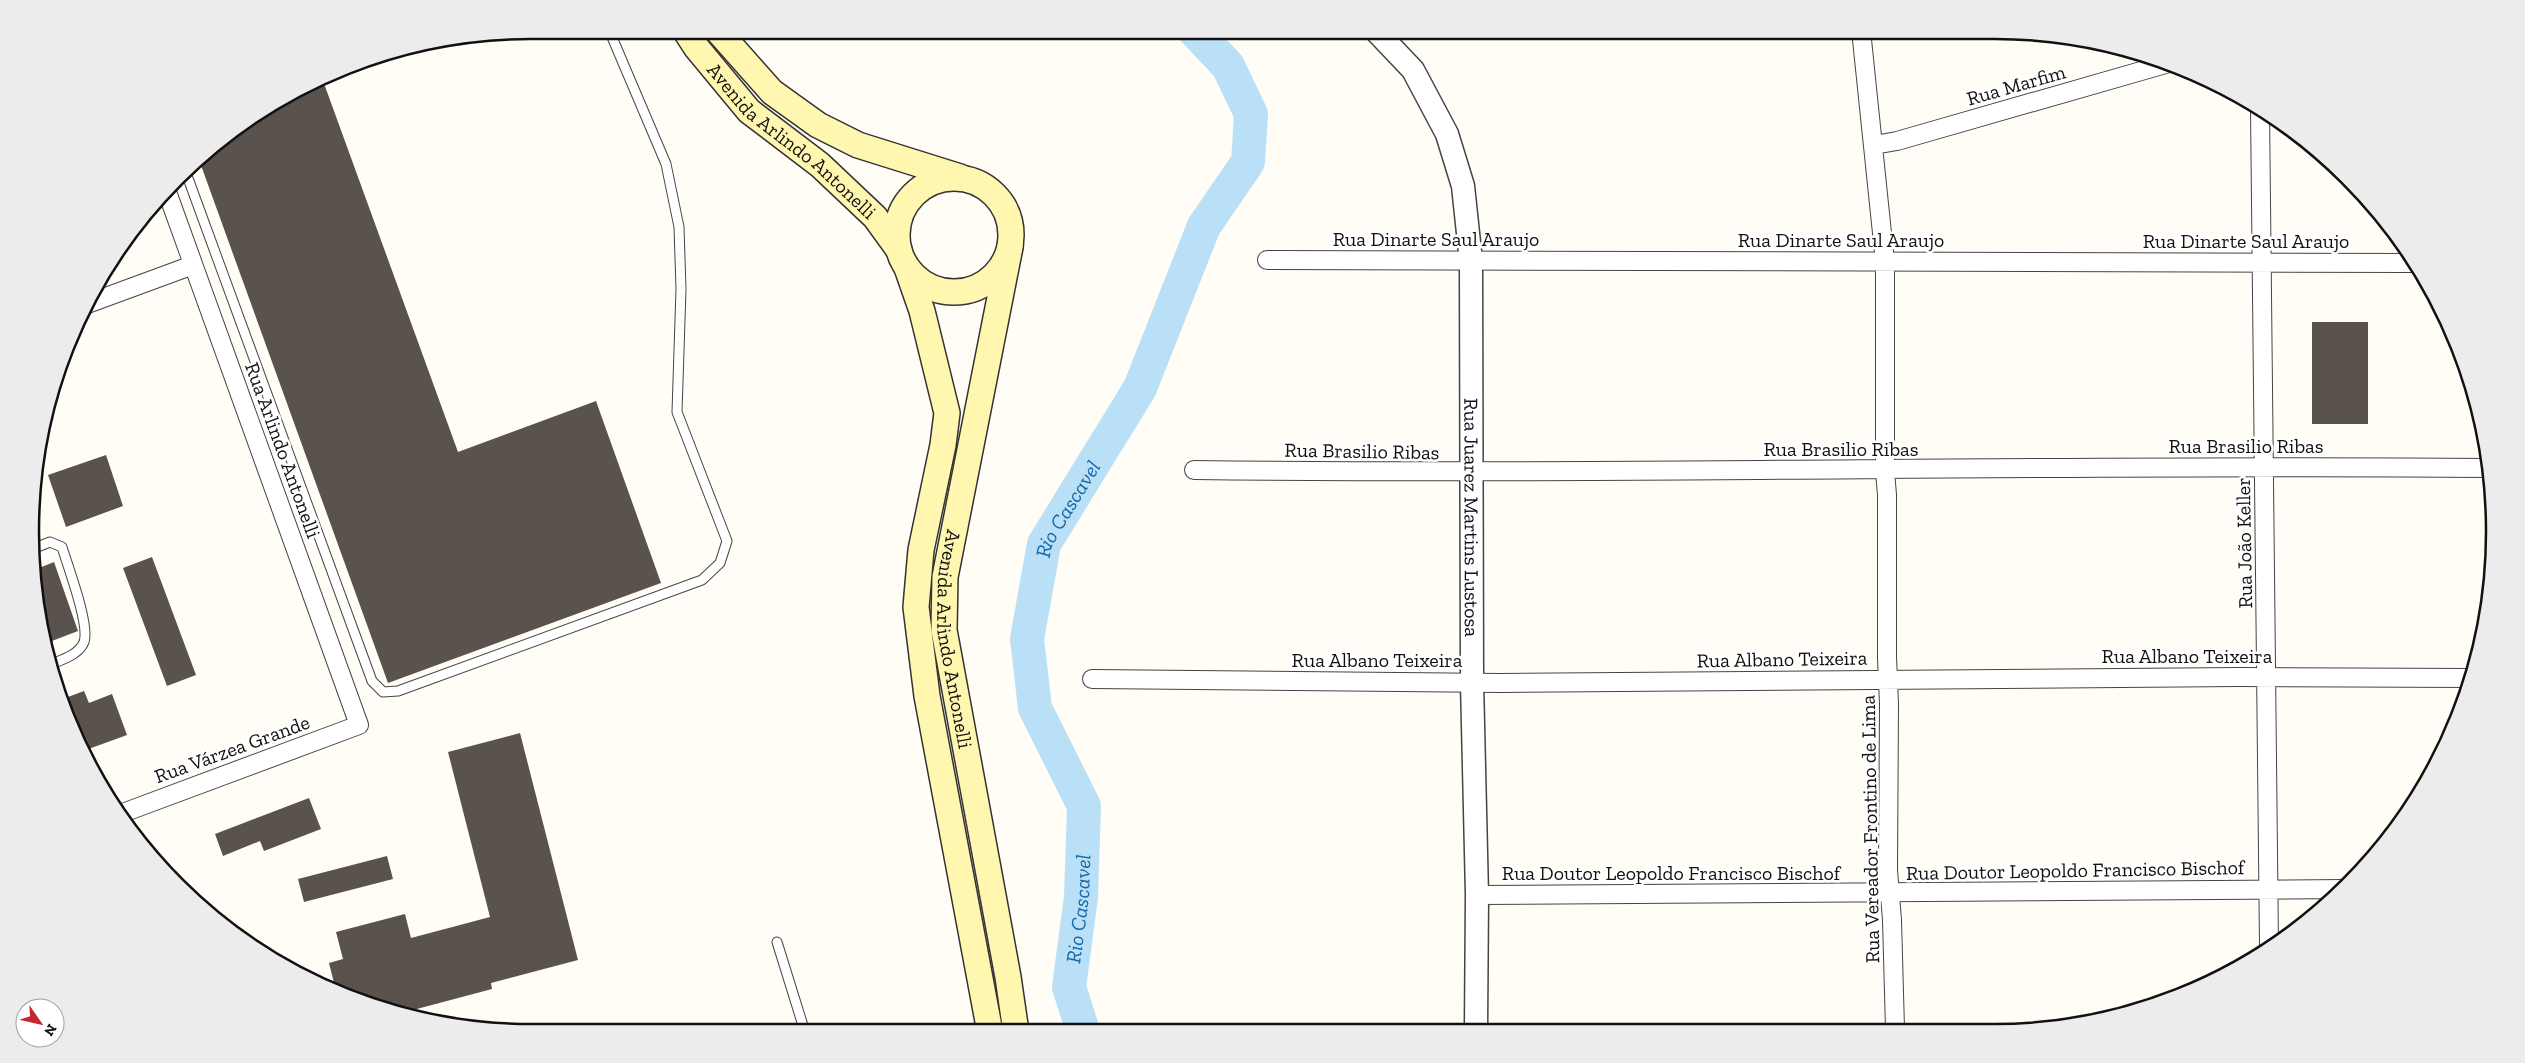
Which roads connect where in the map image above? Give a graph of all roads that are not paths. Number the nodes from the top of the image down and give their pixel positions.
1 (613, 39) edge
2 (691, 39) edge
3 (725, 39) edge
4 (1383, 39) edge
5 (1862, 39) edge
6 (2156, 67) edge
7 (2260, 118) edge
8 (1874, 145) junction
9 (188, 178) edge
10 (962, 178) junction
11 (169, 198) edge
12 (1010, 247) junction
13 (903, 259) junction
14 (1267, 260) dead end
15 (1471, 261) junction
16 (1885, 262) junction
17 (2262, 262) junction
18 (2406, 262) edge
19 (194, 265) junction
20 (97, 300) edge
21 (2264, 466) junction
22 (2482, 468) edge
23 (1194, 470) dead end
24 (1885, 471) junction
25 (1472, 472) junction
26 (39, 546) edge
27 (57, 661) edge
28 (2266, 677) junction
29 (2463, 678) edge
30 (1092, 679) dead end
31 (1888, 679) junction
32 (1472, 682) junction
33 (359, 724) joint
34 (127, 811) edge
35 (2269, 888) junction
36 (2332, 889) edge
37 (1890, 893) junction
38 (1477, 895) junction
39 (2269, 940) edge
40 (777, 942) dead end
41 (803, 1024) edge
42 (989, 1024) edge
43 (1015, 1024) edge
44 (1476, 1024) edge
45 (1895, 1024) edge

1 - 9 lane
2 - 13 main road, Avenida Arlindo Antonelli
3 - 10 main road, Avenida Arlindo Antonelli
4 - 15 street, Rua Juarez Martins Lustosa
5 - 8 street, Rua Vereador Frontino de Lima
6 - 8 street, Rua Marfim
7 - 17 street, Rua João Keller
8 - 16 street, Rua Vereador Frontino de Lima
10 - 12 main road, Avenida Arlindo Antonelli
10 - 13 main road, Avenida Arlindo Antonelli
11 - 19 street, Rua Arlindo Antonelli
12 - 13 main road, Avenida Arlindo Antonelli
12 - 43 main road, Avenida Arlindo Antonelli
13 - 42 main road, Avenida Arlindo Antonelli
14 - 15 street, Rua Dinarte Saul Araujo
15 - 16 street, Rua Dinarte Saul Araujo
15 - 25 street, Rua Juarez Martins Lustosa
16 - 17 street, Rua Dinarte Saul Araujo
16 - 24 street, Rua Vereador Frontino de Lima
17 - 18 street, Rua Dinarte Saul Araujo
17 - 21 street, Rua João Keller
19 - 20 street
19 - 33 street, Rua Arlindo Antonelli
21 - 22 street, Rua Brasilio Ribas
21 - 24 street, Rua Brasilio Ribas
21 - 28 street, Rua João Keller
23 - 25 street, Rua Brasilio Ribas
24 - 25 street, Rua Brasilio Ribas
24 - 31 street, Rua Vereador Frontino de Lima
25 - 32 street, Rua Juarez Martins Lustosa
26 - 27 lane
28 - 29 street, Rua Albano Teixeira
28 - 31 street, Rua Albano Teixeira
28 - 35 street, Rua João Keller
30 - 32 street, Rua Albano Teixeira
31 - 32 street, Rua Albano Teixeira
31 - 37 street, Rua Vereador Frontino de Lima
32 - 38 street, Rua Juarez Martins Lustosa
33 - 34 street, Rua Várzea Grande
35 - 36 street, Rua Doutor Leopoldo Francisco Bischof
35 - 37 street, Rua Doutor Leopoldo Francisco Bischof
35 - 39 street, Rua João Keller
37 - 38 street, Rua Doutor Leopoldo Francisco Bischof
37 - 45 street, Rua Vereador Frontino de Lima
38 - 44 street, Rua Juarez Martins Lustosa
40 - 41 lane

